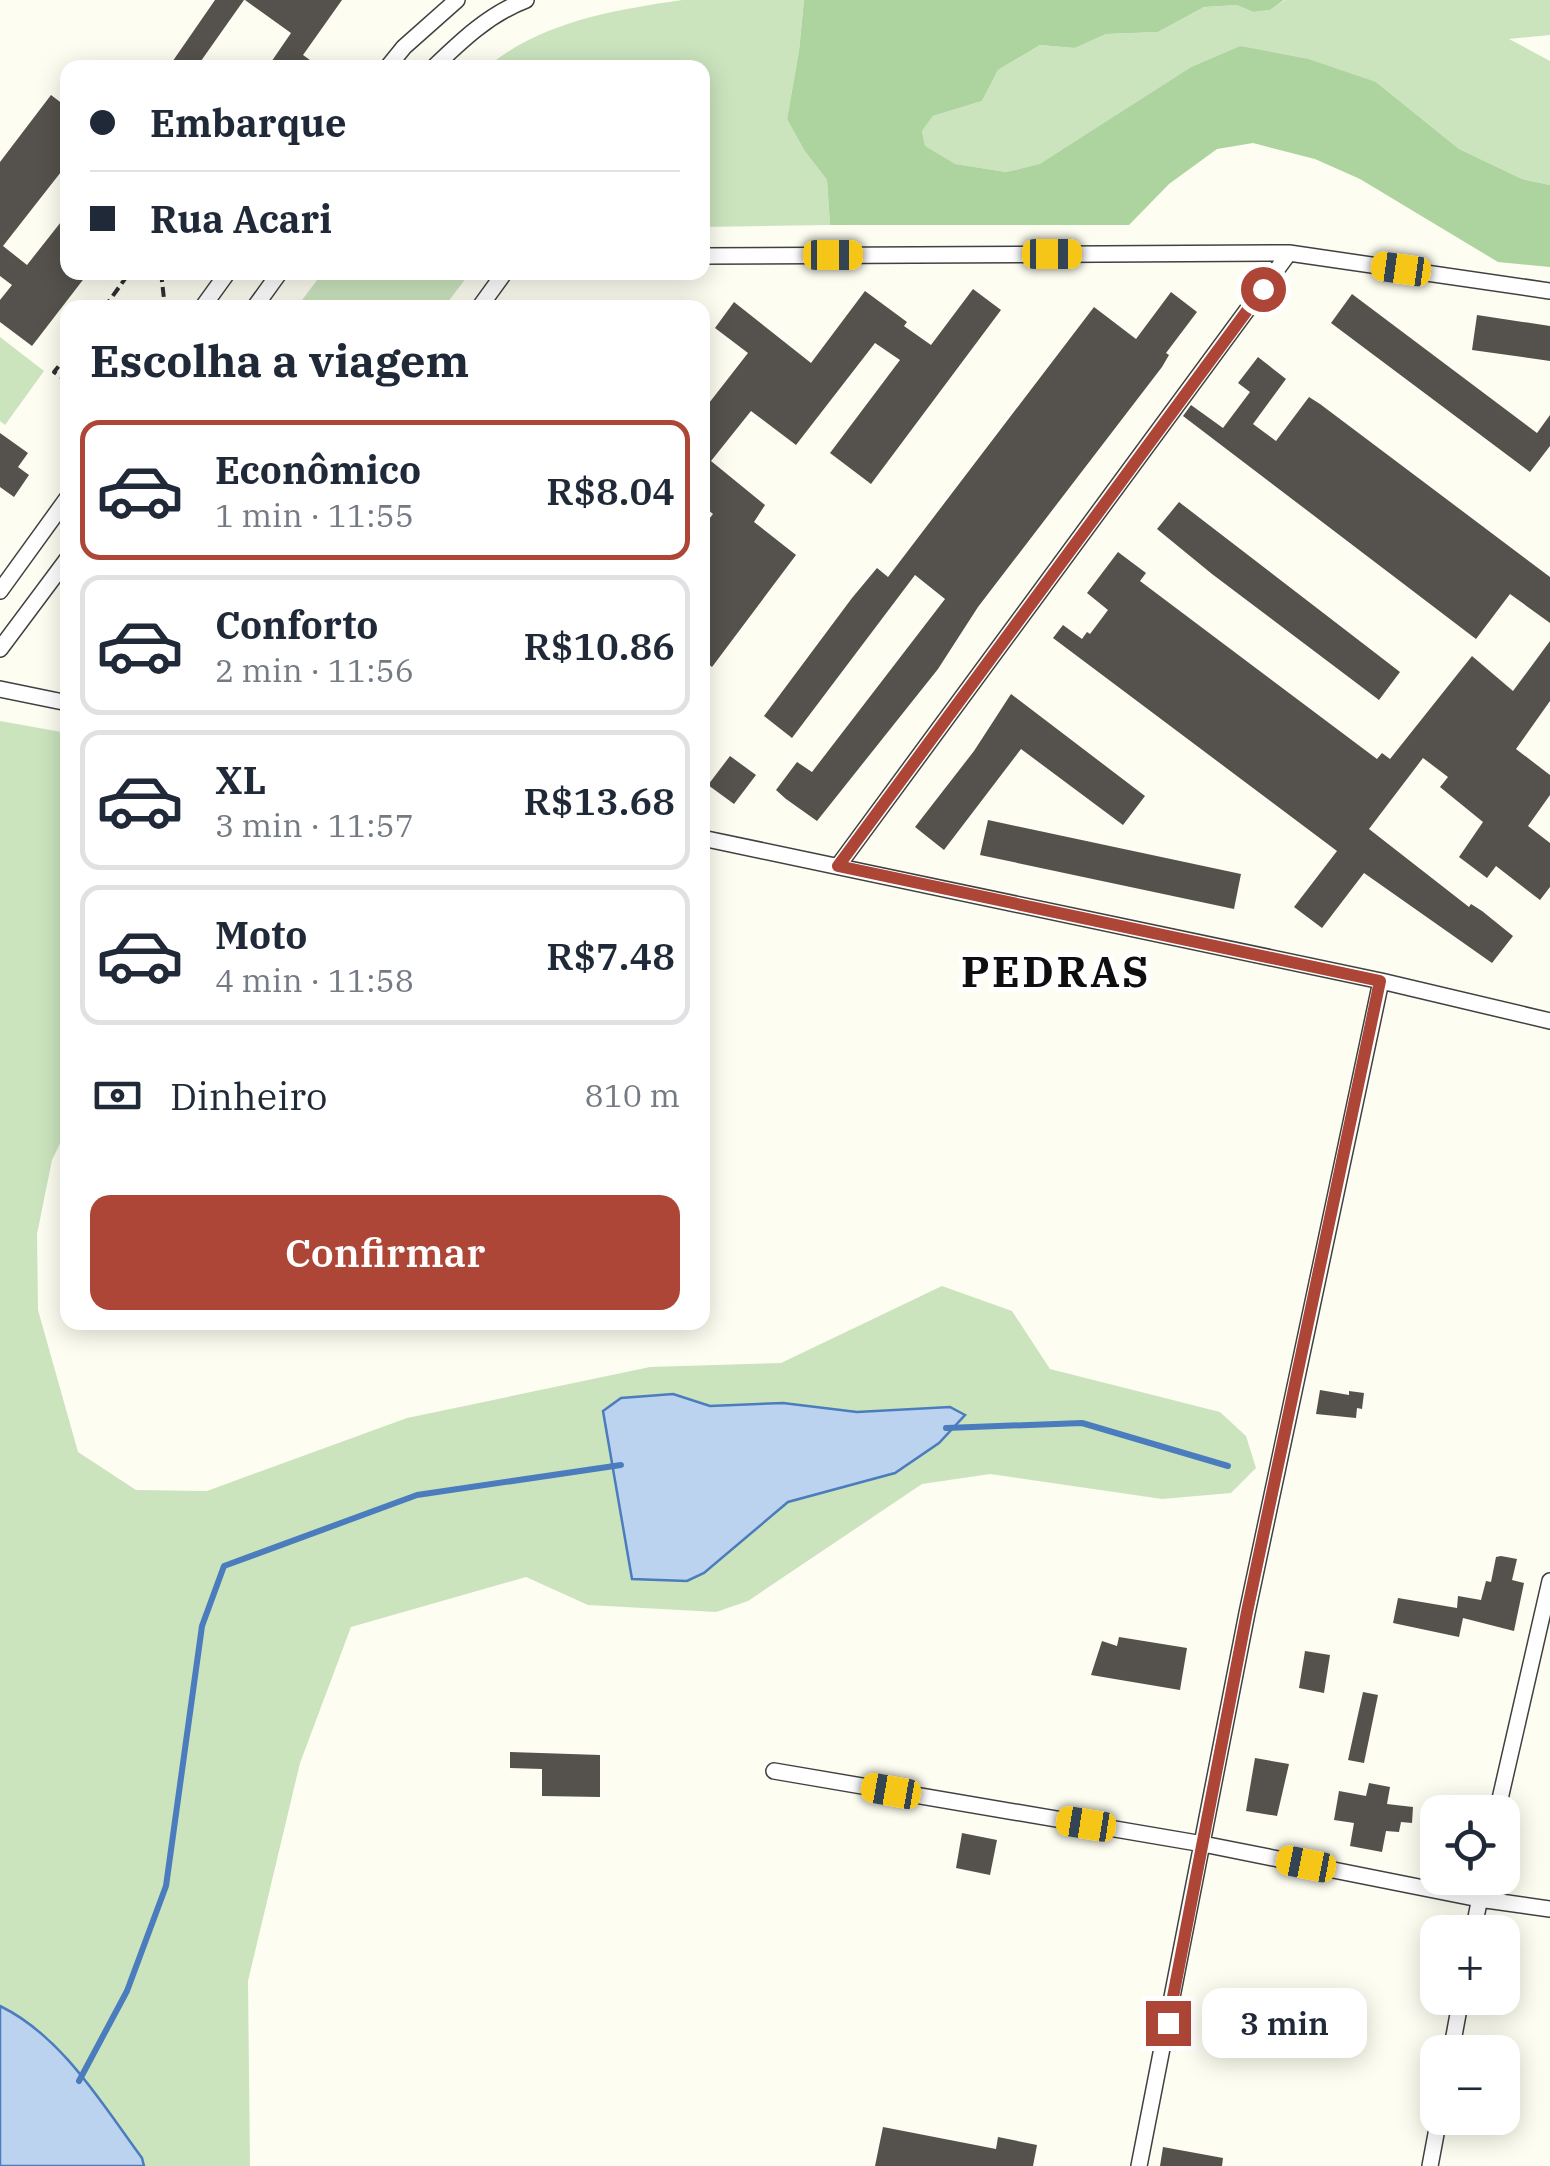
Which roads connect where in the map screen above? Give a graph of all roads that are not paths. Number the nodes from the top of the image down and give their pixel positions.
1 (458, 0) edge
2 (524, 0) edge
3 (393, 60) edge
4 (441, 60) edge
5 (1289, 253) junction
6 (710, 256) edge
7 (1550, 290) edge
8 (60, 508) edge
9 (60, 569) edge
10 (0, 591) edge
11 (0, 649) edge
12 (0, 689) edge
13 (60, 702) edge
14 (710, 840) edge
15 (838, 866) junction
16 (1380, 981) junction
17 (1550, 1021) edge
18 (1550, 1582) edge
19 (774, 1771) dead end
20 (1501, 1795) edge
21 (1202, 1844) junction
22 (1480, 1895) edge
23 (1479, 1898) junction
24 (1550, 1909) edge
25 (1476, 1915) edge
26 (1436, 2135) edge
27 (1139, 2166) edge
28 (1430, 2166) edge

1 - 3 street
2 - 4 street
5 - 6 street
5 - 7 street
5 - 15 street
8 - 10 street
9 - 11 street
12 - 13 street
14 - 15 street
15 - 16 street
16 - 17 street
16 - 21 street
18 - 20 street
19 - 21 street
21 - 23 street
21 - 27 street
22 - 23 street
23 - 24 street
23 - 25 street
26 - 28 street

